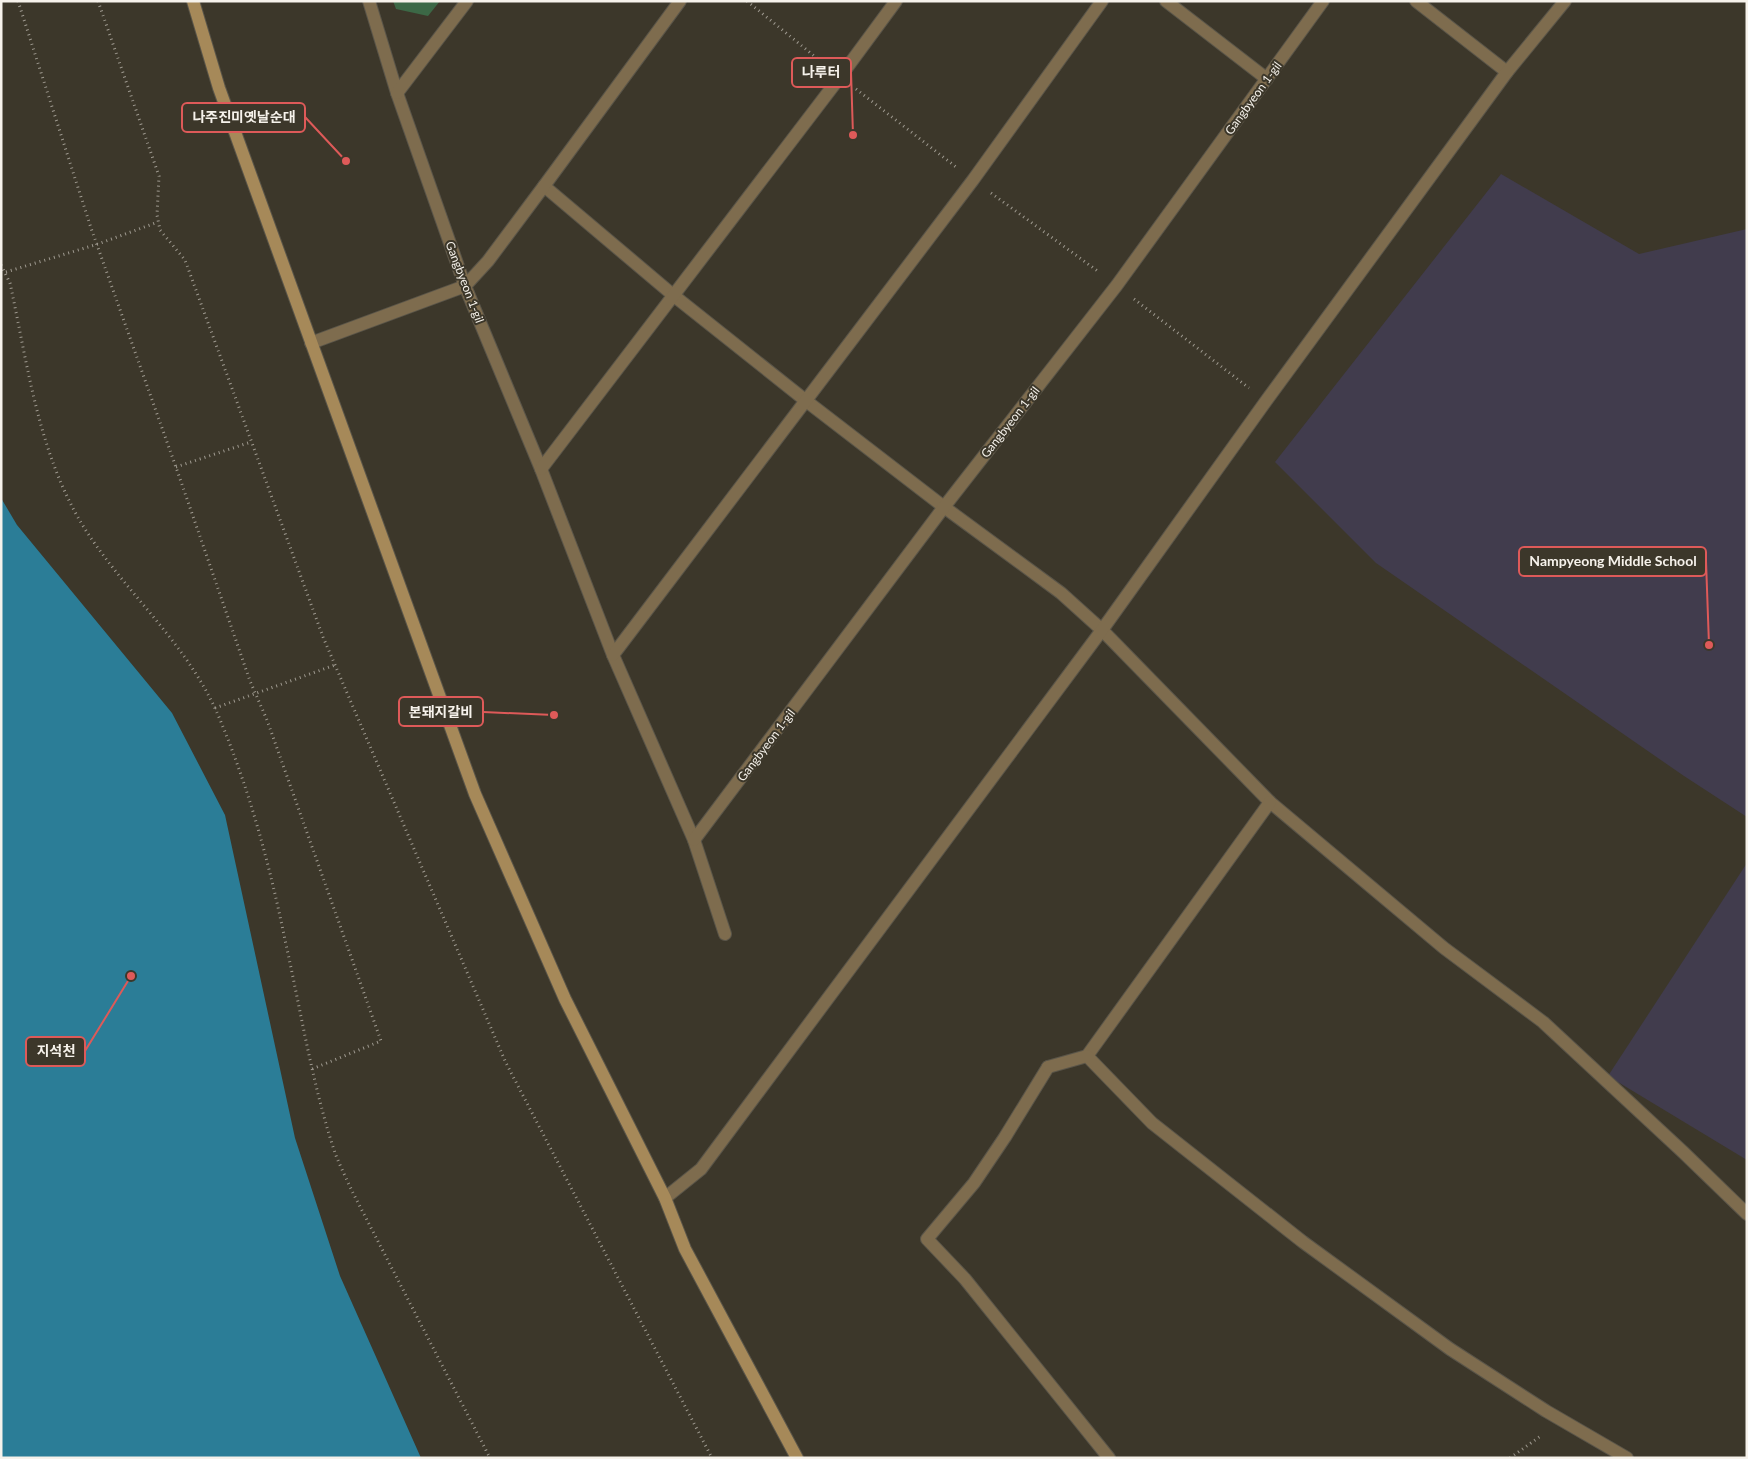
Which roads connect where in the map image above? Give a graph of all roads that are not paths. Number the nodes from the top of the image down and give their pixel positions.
1 (194, 1) edge
2 (369, 1) edge
3 (467, 1) edge
4 (680, 1) edge
5 (896, 1) edge
6 (1102, 1) edge
7 (1166, 1) edge
8 (1323, 1) edge
9 (1416, 1) edge
10 (1565, 1) edge
11 (1507, 72) junction
12 (1267, 80) junction
13 (398, 93) junction
14 (544, 186) junction
15 (465, 286) junction
16 (673, 295) junction
17 (311, 343) junction
18 (806, 400) junction
19 (541, 469) junction
20 (944, 508) junction
21 (1102, 630) junction
22 (613, 655) junction
23 (1270, 802) junction
24 (694, 840) junction
25 (725, 934) dead end
26 (1087, 1056) junction
27 (665, 1198) junction
28 (1747, 1214) edge
29 (797, 1458) edge
30 (1109, 1458) edge
31 (1627, 1458) edge

1 - 17 street
2 - 13 street, Gangbyeon 1-gil
3 - 13 street
4 - 14 street
5 - 16 street
6 - 18 street
7 - 12 street
8 - 12 street, Gangbyeon 1-gil
9 - 11 street
10 - 11 street
11 - 21 street
12 - 20 street, Gangbyeon 1-gil
13 - 15 street, Gangbyeon 1-gil
14 - 15 street
14 - 16 street
15 - 17 street
15 - 19 street, Gangbyeon 1-gil
16 - 18 street
16 - 19 street
17 - 27 street
18 - 20 street
18 - 22 street
19 - 22 street, Gangbyeon 1-gil
20 - 21 street
20 - 24 street, Gangbyeon 1-gil
21 - 23 street
21 - 27 street
22 - 24 street, Gangbyeon 1-gil
23 - 26 street
23 - 28 street
24 - 25 street, Gangbyeon 1-gil
26 - 30 street
26 - 31 street
27 - 29 street

